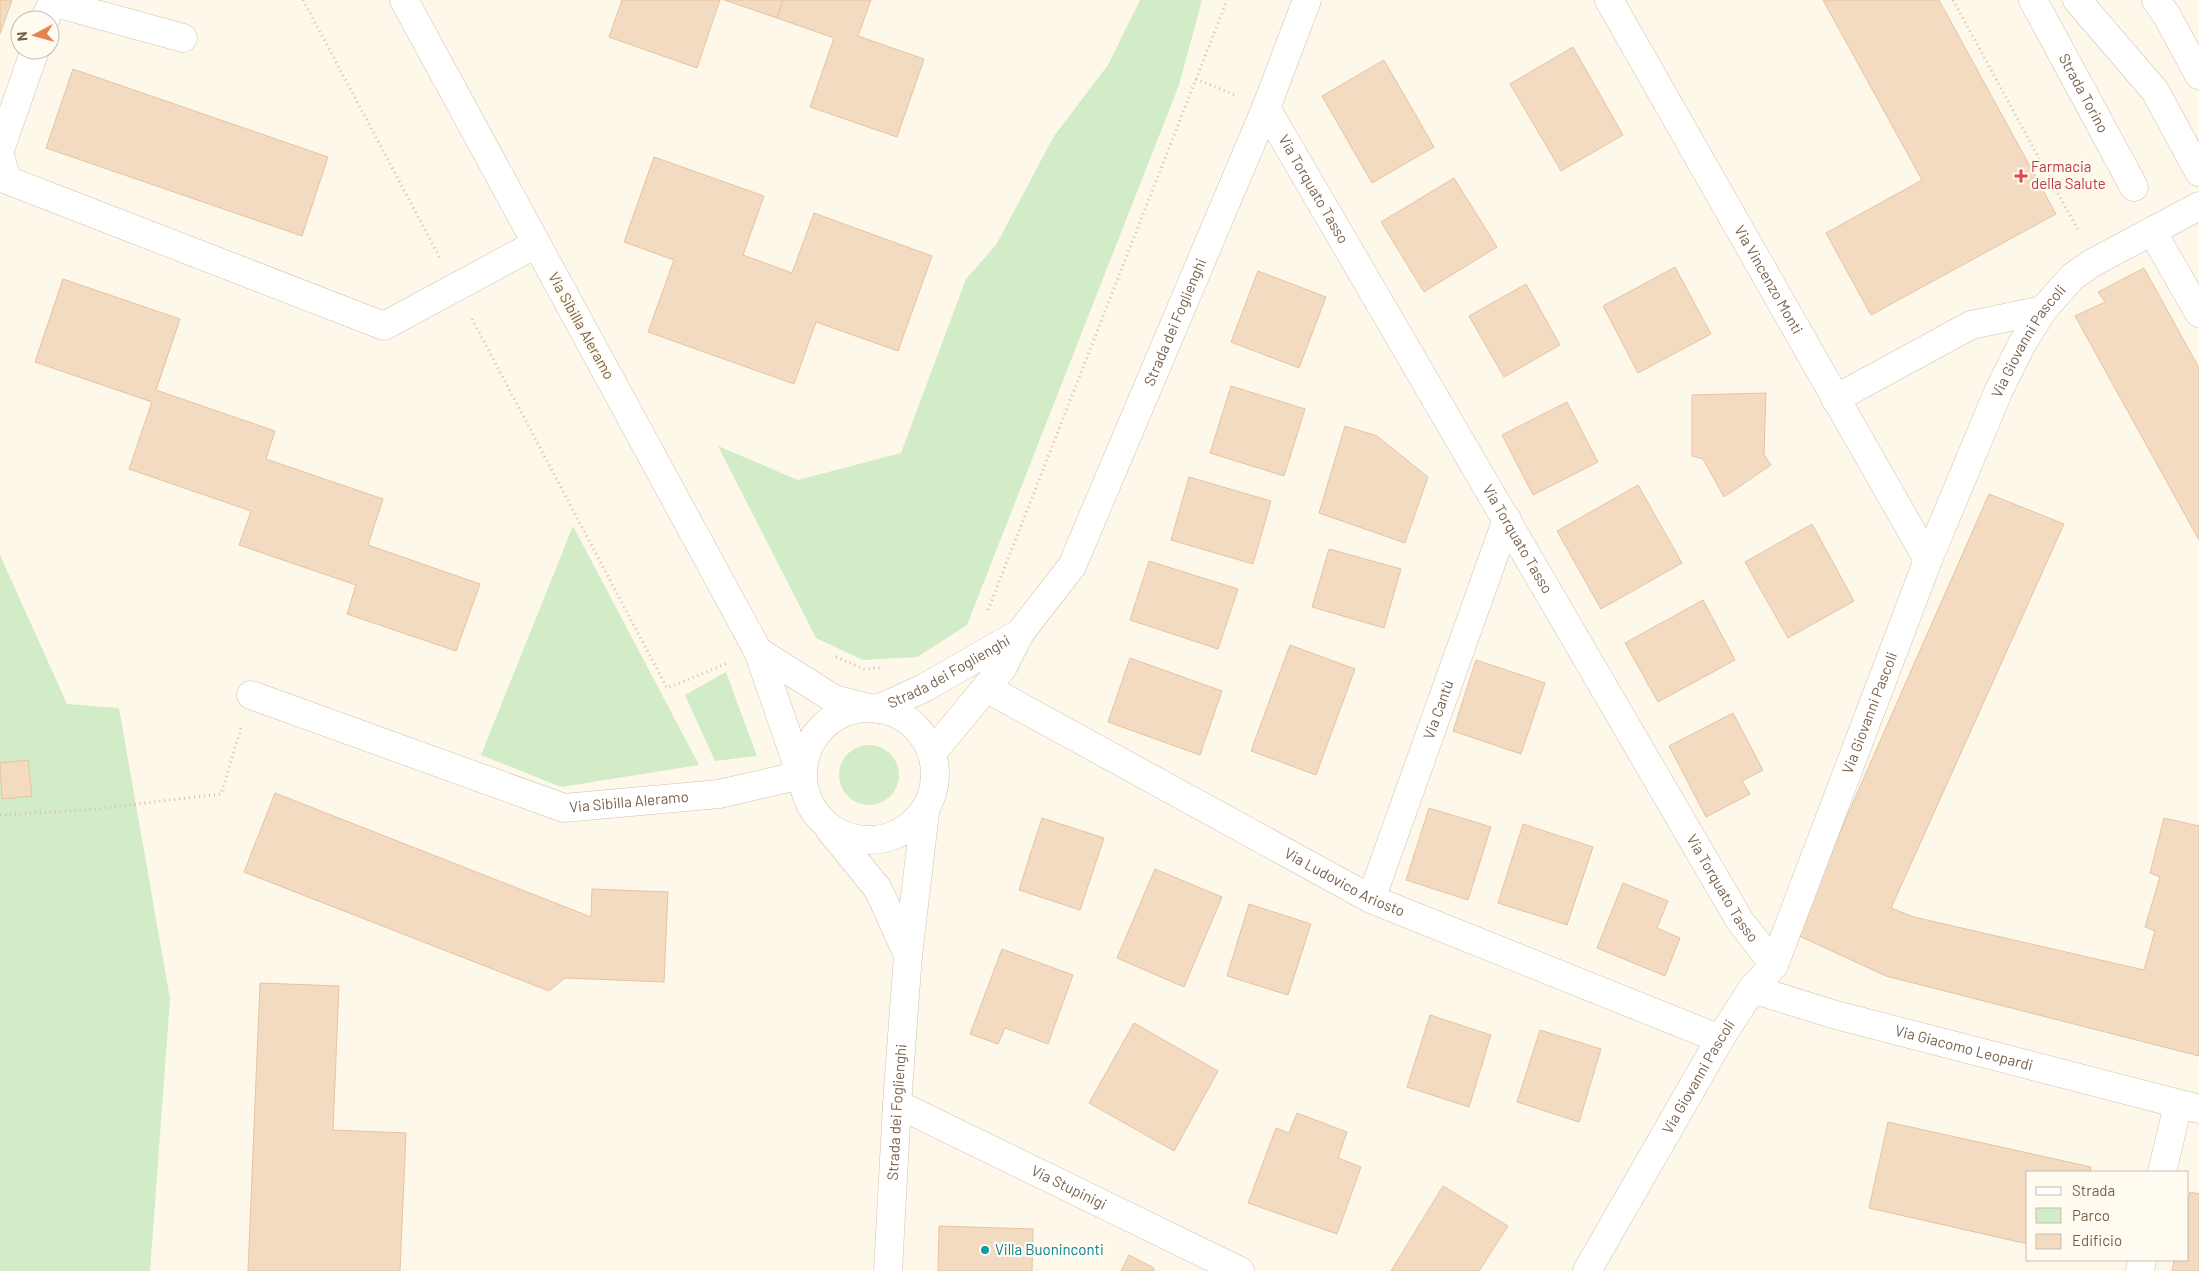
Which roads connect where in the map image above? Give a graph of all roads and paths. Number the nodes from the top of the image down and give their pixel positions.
1 (303, 0) edge
2 (404, 0) edge
3 (1227, 0) edge
4 (1307, 0) edge
5 (1609, 0) edge
6 (1953, 0) edge
7 (2156, 0) edge
8 (2078, 1) edge
9 (49, 10) edge
10 (2038, 11) edge
11 (183, 38) dead end
12 (32, 60) edge
13 (2199, 75) edge
14 (1196, 79) junction
15 (1266, 108) junction
16 (0, 150) edge
17 (0, 155) edge
18 (2199, 172) edge
19 (2134, 187) dead end
20 (2199, 206) edge
21 (2152, 231) junction
22 (536, 244) junction
23 (2113, 252) junction
24 (455, 287) junction
25 (2044, 310) junction
26 (2199, 313) edge
27 (1835, 399) junction
28 (1507, 519) junction
29 (1928, 560) junction
30 (983, 616) dead end
31 (1020, 633) junction
32 (758, 652) junction
33 (829, 653) dead end
34 (883, 668) dead end
35 (986, 688) junction
36 (251, 695) joint
37 (872, 708) junction
38 (932, 753) junction
39 (801, 775) junction
40 (925, 813) junction
41 (0, 815) edge
42 (826, 825) junction
43 (1371, 899) junction
44 (908, 955) junction
45 (1774, 965) junction
46 (1752, 989) junction
47 (1720, 1039) junction
48 (897, 1104) junction
49 (2188, 1107) edge
50 (2162, 1171) edge
51 (888, 1271) edge
52 (1240, 1271) edge
53 (1587, 1271) edge

1 - 24 path
2 - 22 street, Via Sibilla Aleramo
3 - 14 path
4 - 15 street, Strada dei Foglienghi
5 - 27 street, Via Vincenzo Monti
6 - 23 path
7 - 13 street
8 - 10 street
8 - 18 street
9 - 11 street
10 - 19 street, Strada Torino
12 - 16 street
14 - 15 path
14 - 30 path
15 - 28 street, Via Torquato Tasso
15 - 31 street, Strada dei Foglienghi
17 - 24 street
20 - 21 street, Via Giovanni Pascoli
21 - 23 street, Via Giovanni Pascoli
21 - 26 street
22 - 24 street
22 - 32 street, Via Sibilla Aleramo
23 - 25 street, Via Giovanni Pascoli
24 - 32 path
25 - 27 street
25 - 29 street, Via Giovanni Pascoli
27 - 29 street, Via Vincenzo Monti
28 - 43 street, Via Cantù
28 - 45 street, Via Torquato Tasso
29 - 45 street, Via Giovanni Pascoli
31 - 35 street, Strada dei Foglienghi
31 - 37 street, Strada dei Foglienghi
32 - 37 street, Via Sibilla Aleramo
32 - 39 street, Via Sibilla Aleramo
33 - 34 path
35 - 38 street, Strada dei Foglienghi
35 - 43 street, Via Ludovico Ariosto
36 - 39 street, Via Sibilla Aleramo
36 - 41 path
37 - 38 street, Strada dei Foglienghi
37 - 39 street, Strada dei Foglienghi
38 - 40 street, Strada dei Foglienghi
39 - 42 street, Strada dei Foglienghi
40 - 42 street, Strada dei Foglienghi
40 - 44 street, Strada dei Foglienghi
42 - 44 street, Strada dei Foglienghi
43 - 47 street, Via Ludovico Ariosto
44 - 48 street, Strada dei Foglienghi
45 - 46 street, Via Giovanni Pascoli
46 - 47 street, Via Giovanni Pascoli
46 - 49 street, Via Giacomo Leopardi
47 - 53 street, Via Giovanni Pascoli
48 - 51 street, Strada dei Foglienghi
48 - 52 street, Via Stupinigi
49 - 50 street, Via Giacomo Leopardi

